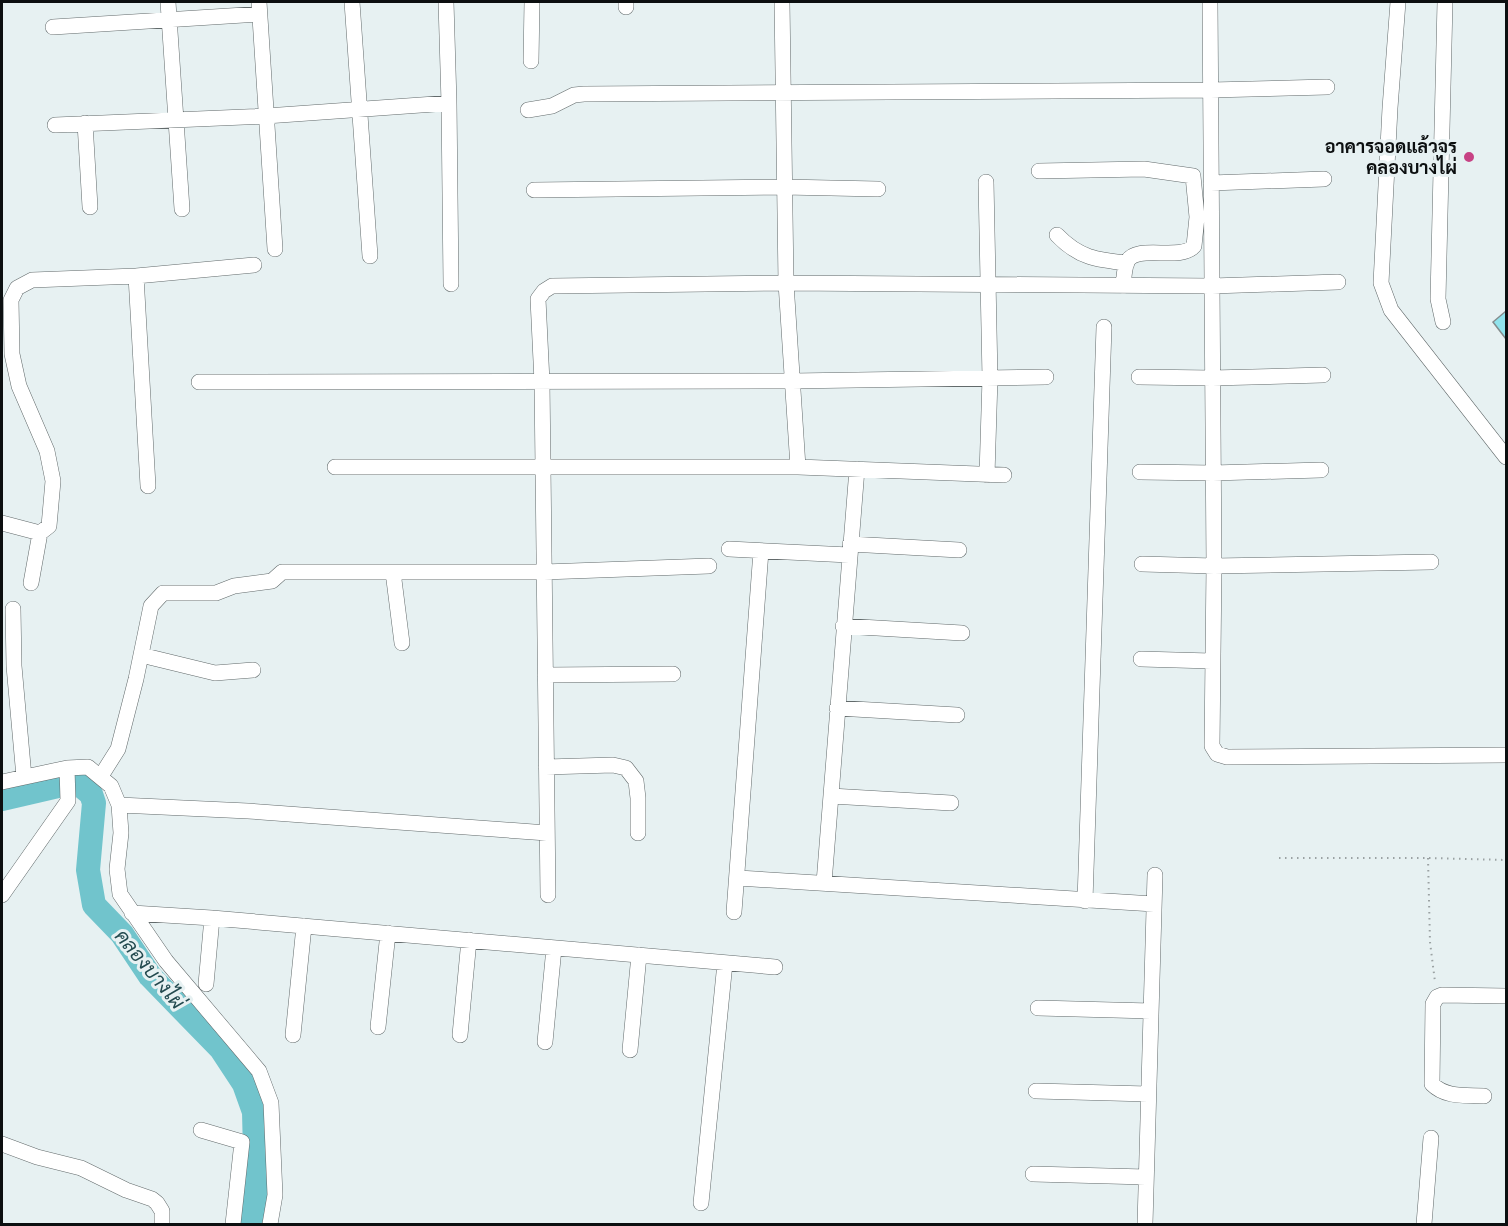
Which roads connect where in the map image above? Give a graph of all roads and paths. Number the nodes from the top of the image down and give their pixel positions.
1 (168, 2) edge
2 (352, 2) edge
3 (446, 2) edge
4 (532, 2) edge
5 (782, 2) edge
6 (1210, 2) edge
7 (1398, 2) edge
8 (1445, 2) edge
9 (259, 8) edge
10 (170, 20) junction
11 (53, 27) dead end
12 (531, 61) dead end
13 (1327, 87) dead end
14 (1211, 90) junction
15 (782, 92) junction
16 (449, 103) junction
17 (360, 110) junction
18 (528, 110) dead end
19 (266, 116) junction
20 (176, 120) junction
21 (86, 123) junction
22 (55, 125) dead end
23 (1039, 171) dead end
24 (1324, 179) dead end
25 (986, 182) dead end
26 (1211, 183) junction
27 (784, 187) junction
28 (878, 189) dead end
29 (534, 190) dead end
30 (90, 207) dead end
31 (182, 209) dead end
32 (1057, 235) dead end
33 (275, 249) dead end
34 (370, 256) dead end
35 (1127, 263) junction
36 (254, 265) dead end
37 (136, 276) junction
38 (1338, 282) dead end
39 (786, 283) junction
40 (452, 284) dead end
41 (989, 286) junction
42 (1123, 286) junction
43 (1212, 286) junction
44 (1443, 322) dead end
45 (1104, 327) dead end
46 (1323, 375) dead end
47 (1139, 377) dead end
48 (990, 378) junction
49 (1046, 378) dead end
50 (1212, 378) junction
51 (792, 381) junction
52 (199, 382) dead end
53 (542, 382) junction
54 (1506, 457) edge
55 (335, 467) dead end
56 (798, 467) junction
57 (542, 468) junction
58 (857, 469) junction
59 (1321, 470) dead end
60 (1140, 472) dead end
61 (1213, 473) junction
62 (987, 475) junction
63 (1004, 475) dead end
64 (148, 486) dead end
65 (2, 522) edge
66 (40, 533) junction
67 (729, 549) dead end
68 (850, 550) junction
69 (959, 550) dead end
70 (762, 551) junction
71 (1431, 562) dead end
72 (1142, 564) dead end
73 (710, 566) dead end
74 (1214, 566) junction
75 (393, 572) junction
76 (544, 572) junction
77 (31, 583) dead end
78 (13, 609) dead end
79 (843, 626) junction
80 (962, 633) dead end
81 (402, 643) dead end
82 (141, 655) junction
83 (1141, 659) dead end
84 (1211, 661) junction
85 (252, 670) dead end
86 (673, 674) dead end
87 (545, 675) junction
88 (837, 708) junction
89 (957, 715) dead end
90 (1506, 755) edge
91 (546, 767) junction
92 (68, 771) junction
93 (101, 776) junction
94 (24, 777) junction
95 (2, 782) edge
96 (831, 796) junction
97 (951, 803) dead end
98 (119, 805) junction
99 (547, 833) junction
100 (638, 833) dead end
101 (1279, 858) dead end
102 (1428, 858) junction
103 (1506, 860) edge
104 (1155, 876) dead end
105 (738, 878) junction
106 (824, 883) junction
107 (2, 895) edge
108 (548, 895) dead end
109 (1085, 901) junction
110 (1154, 904) junction
111 (735, 912) dead end
112 (132, 913) junction
113 (212, 918) junction
114 (304, 926) junction
115 (388, 933) junction
116 (470, 940) junction
117 (554, 948) junction
118 (639, 955) junction
119 (725, 963) junction
120 (775, 967) dead end
121 (206, 984) dead end
122 (1506, 996) edge
123 (1437, 997) junction
124 (1038, 1008) dead end
125 (1151, 1011) junction
126 (378, 1028) dead end
127 (293, 1035) dead end
128 (460, 1035) dead end
129 (545, 1042) dead end
130 (630, 1050) dead end
131 (1036, 1091) dead end
132 (1148, 1094) junction
133 (1484, 1096) dead end
134 (201, 1130) dead end
135 (1431, 1138) dead end
136 (2, 1144) edge
137 (1033, 1174) dead end
138 (1146, 1177) junction
139 (701, 1203) dead end
140 (162, 1224) edge
141 (232, 1224) edge
142 (270, 1224) edge
143 (1144, 1224) edge
144 (1424, 1224) edge

1 - 10 street
2 - 17 street
3 - 16 street
4 - 12 street
5 - 15 street
6 - 14 street
7 - 54 street
8 - 44 street
9 - 10 street
9 - 19 street
10 - 11 street
10 - 20 street
13 - 14 street
14 - 15 street
14 - 26 street
15 - 18 street
15 - 27 street
16 - 17 street
16 - 40 street
17 - 19 street
17 - 34 street
19 - 20 street
19 - 33 street
20 - 21 street
20 - 31 street
21 - 22 street
21 - 30 street
23 - 35 street
24 - 26 street
25 - 41 street
26 - 43 street
27 - 28 street
27 - 29 street
27 - 39 street
32 - 35 street
35 - 42 street
36 - 37 street
37 - 64 street
37 - 66 street
38 - 43 street
39 - 41 street
39 - 51 street
39 - 53 street
41 - 42 street
41 - 48 street
42 - 43 street
43 - 50 street
45 - 109 street
46 - 50 street
47 - 50 street
48 - 49 street
48 - 51 street
48 - 62 street
50 - 61 street
51 - 53 street
51 - 56 street
52 - 53 street
53 - 57 street
55 - 57 street
56 - 57 street
56 - 58 street
57 - 76 street
58 - 62 street
58 - 68 street
59 - 61 street
60 - 61 street
61 - 74 street
62 - 63 street
65 - 66 street
66 - 77 street
67 - 70 street
68 - 69 street
68 - 70 street
68 - 79 street
70 - 105 street
71 - 74 street
72 - 74 street
73 - 76 street
74 - 84 street
75 - 76 street
75 - 81 street
75 - 82 street
76 - 87 street
78 - 94 street
79 - 80 street
79 - 88 street
82 - 85 street
82 - 93 street
83 - 84 street
84 - 90 street
86 - 87 street
87 - 91 street
88 - 89 street
88 - 96 street
91 - 99 street
91 - 100 street
92 - 93 street
92 - 94 street
92 - 107 street
93 - 98 street
94 - 95 street
96 - 97 street
96 - 106 street
98 - 99 street
98 - 112 street
99 - 108 street
101 - 102 path
102 - 103 path
102 - 123 path
104 - 110 street
105 - 106 street
105 - 111 street
106 - 109 street
109 - 110 street
110 - 125 street
112 - 113 street
112 - 142 street
113 - 114 street
113 - 121 street
114 - 115 street
114 - 127 street
115 - 116 street
115 - 126 street
116 - 117 street
116 - 128 street
117 - 118 street
117 - 129 street
118 - 119 street
118 - 130 street
119 - 120 street
119 - 139 street
122 - 123 street
123 - 133 street
124 - 125 street
125 - 132 street
131 - 132 street
132 - 138 street
134 - 141 street
135 - 144 street
136 - 140 street
137 - 138 street
138 - 143 street

